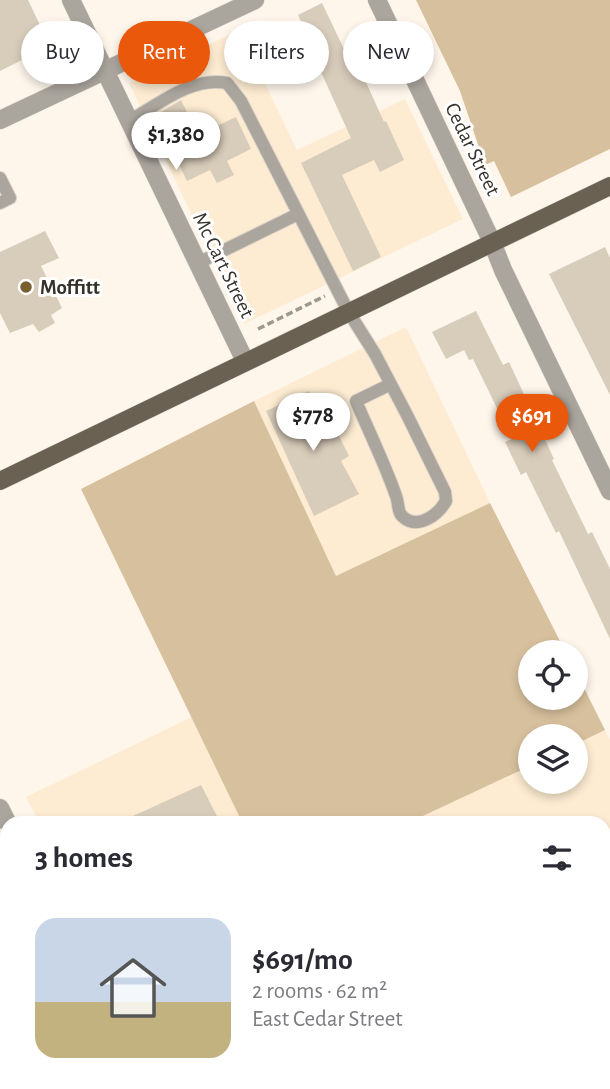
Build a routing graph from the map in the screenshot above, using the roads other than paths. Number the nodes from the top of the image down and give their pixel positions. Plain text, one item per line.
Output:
1 (71, 0) edge
2 (255, 0) edge
3 (377, 0) edge
4 (105, 70) junction
5 (0, 120) edge
6 (129, 121) junction
7 (0, 178) edge
8 (610, 186) edge
9 (0, 203) edge
10 (298, 214) junction
11 (492, 242) junction
12 (198, 263) junction
13 (348, 311) junction
14 (245, 361) junction
15 (391, 384) junction
16 (0, 481) edge
17 (610, 491) edge

1 - 4 street, Mc Cart Street
2 - 4 street
3 - 11 street, Cedar Street
4 - 5 street
4 - 6 street, Mc Cart Street
6 - 10 lane
6 - 12 street, Mc Cart Street
7 - 9 lane
8 - 11 main road
10 - 12 lane
10 - 13 lane
11 - 13 main road
11 - 17 street, Cedar Street
12 - 14 street, Mc Cart Street
13 - 14 main road
13 - 15 lane
14 - 16 main road
15 - 15 lane

